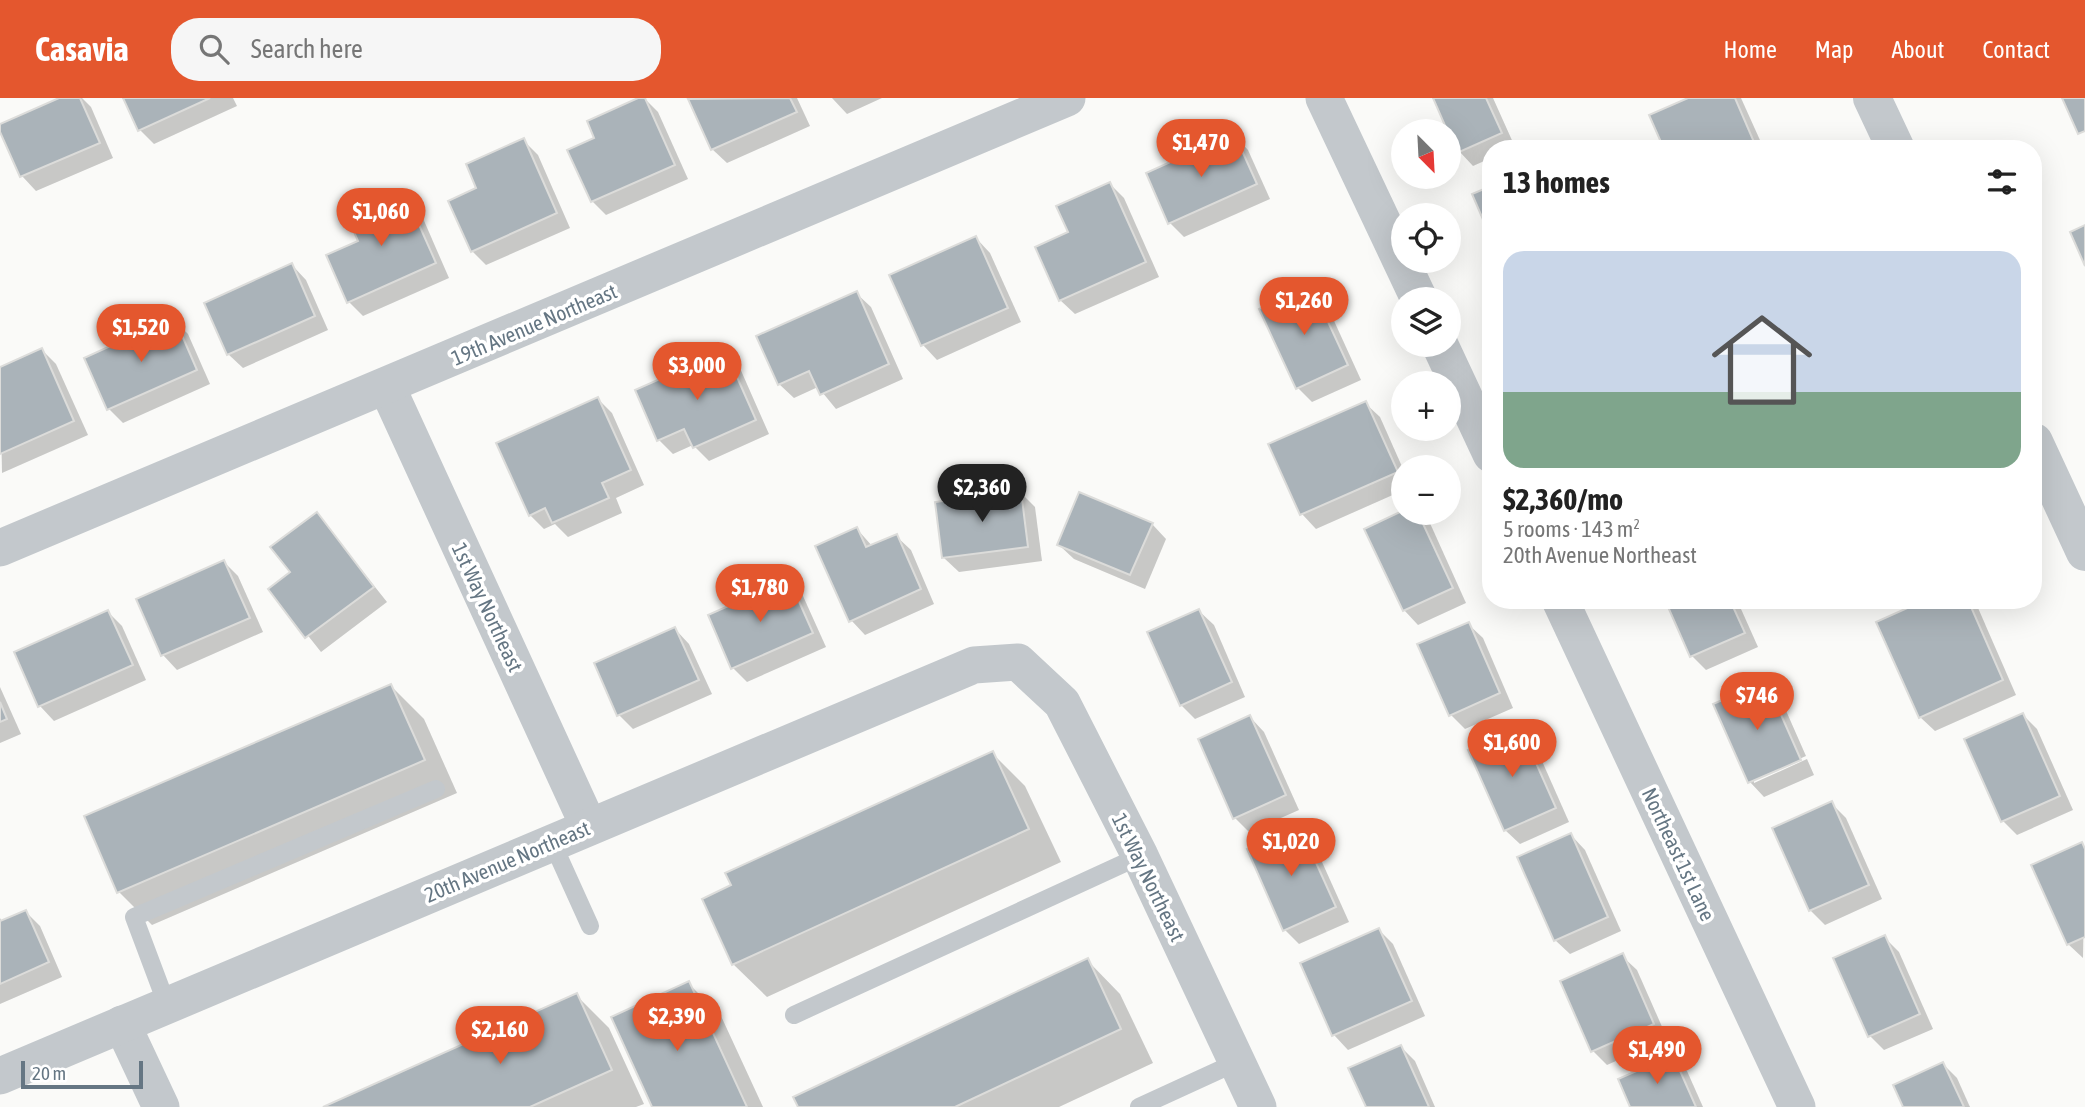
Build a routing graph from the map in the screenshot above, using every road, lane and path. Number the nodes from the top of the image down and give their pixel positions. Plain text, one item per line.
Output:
1 (1067, 98) edge
2 (1324, 98) edge
3 (1872, 98) edge
4 (1892, 140) edge
5 (1413, 287) edge
6 (1446, 357) edge
7 (387, 387) junction
8 (1482, 435) edge
9 (2042, 459) edge
10 (0, 548) edge
11 (2085, 552) edge
12 (1564, 609) edge
13 (1018, 662) joint
14 (436, 789) dead end
15 (589, 827) junction
16 (552, 842) junction
17 (1140, 856) junction
18 (590, 926) dead end
19 (167, 1005) junction
20 (794, 1015) dead end
21 (122, 1024) junction
22 (1237, 1062) junction
23 (0, 1076) edge
24 (161, 1107) edge
25 (1139, 1107) edge
26 (1258, 1107) edge
27 (1797, 1107) edge

1 - 7 street, 19th Avenue Northeast
2 - 5 street
3 - 4 street
6 - 8 street
7 - 10 street, 19th Avenue Northeast
7 - 15 street, 1st Way Northeast
9 - 11 street
12 - 27 street, Northeast 1st Lane
13 - 15 street, 20th Avenue Northeast
13 - 17 street, 1st Way Northeast
14 - 19 lane
15 - 16 street, 20th Avenue Northeast
16 - 18 lane
16 - 19 street, 20th Avenue Northeast
17 - 20 lane
17 - 22 street, 1st Way Northeast
19 - 21 street, 20th Avenue Northeast
21 - 23 street, 20th Avenue Northeast
21 - 24 street
22 - 25 lane
22 - 26 street, 1st Way Northeast

